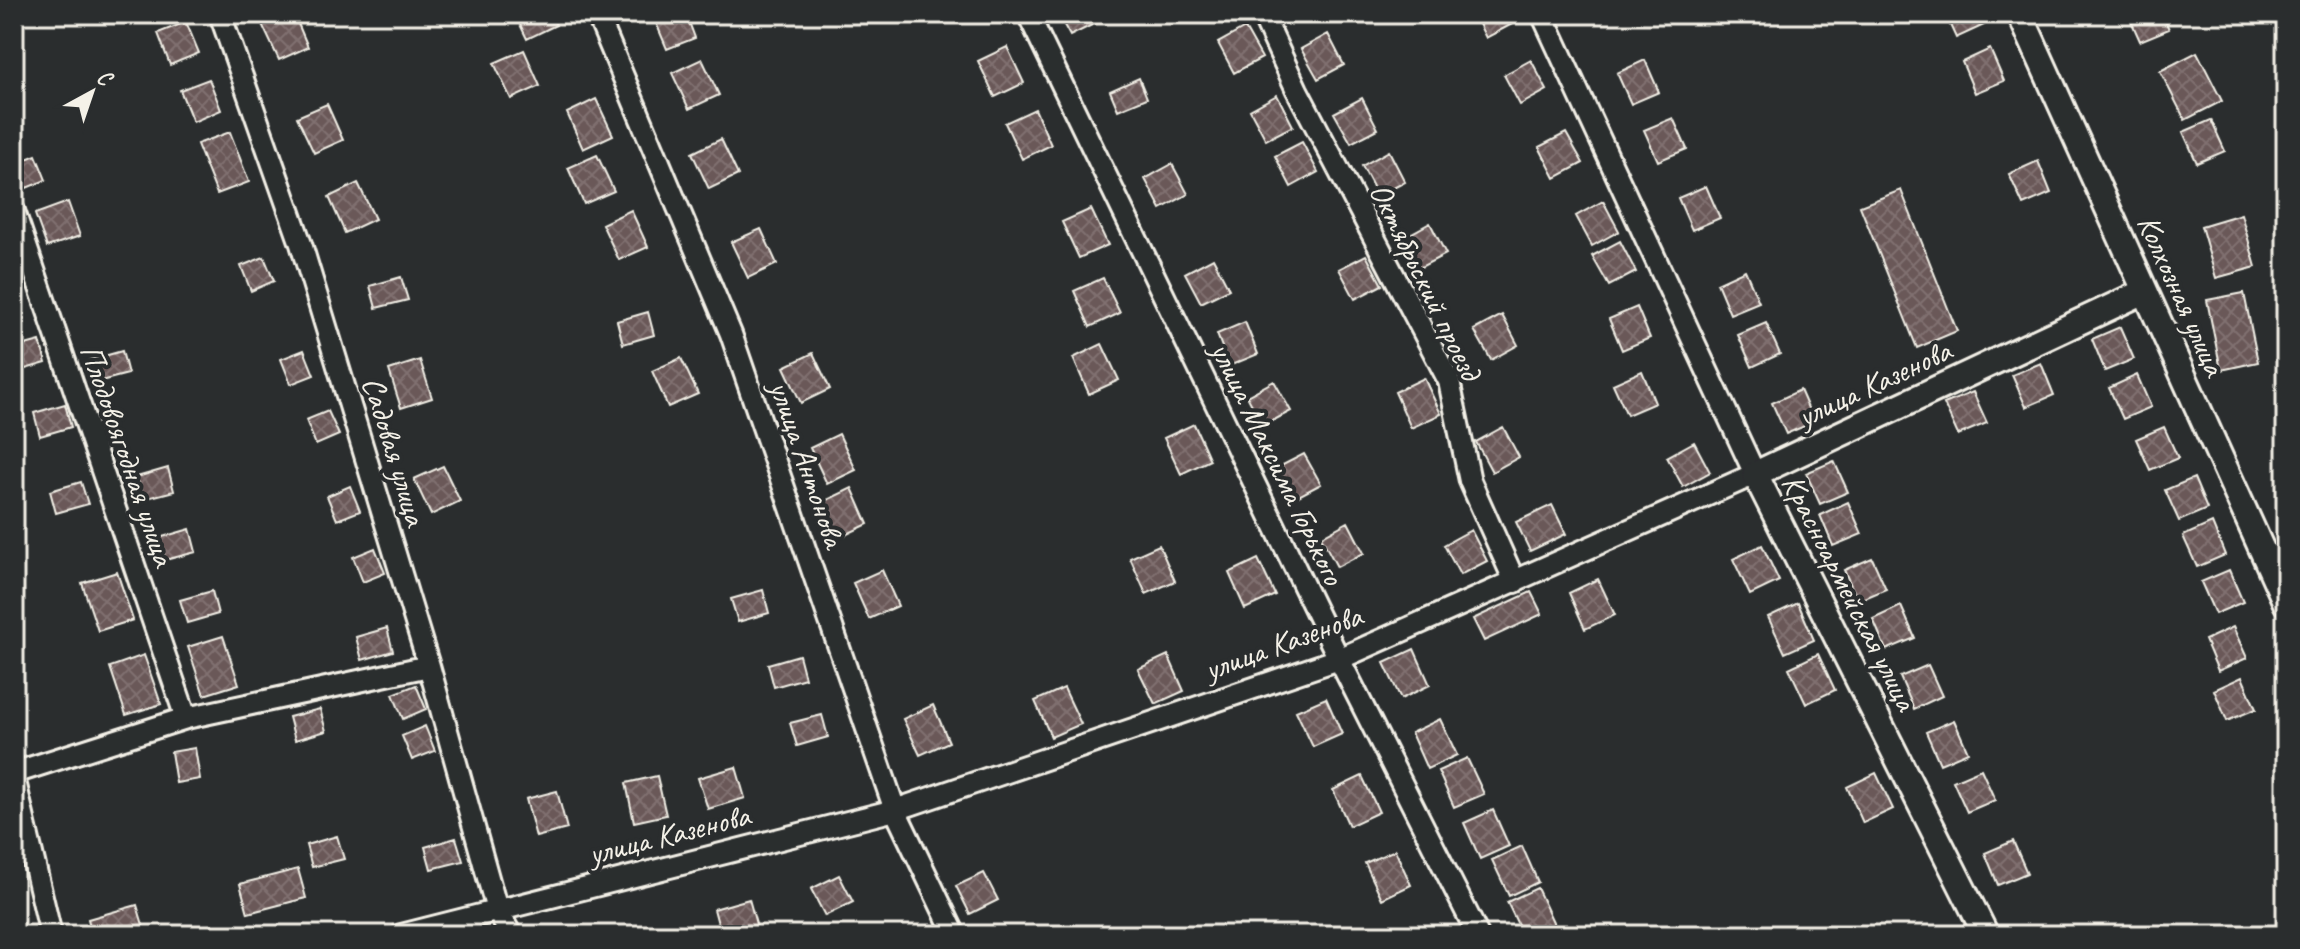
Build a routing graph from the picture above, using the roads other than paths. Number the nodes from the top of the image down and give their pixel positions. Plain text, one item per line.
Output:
1 (220, 14) edge
2 (597, 14) edge
3 (1028, 14) edge
4 (1262, 14) edge
5 (1542, 14) edge
6 (2020, 14) edge
7 (14, 211) edge
8 (2145, 291) junction
9 (1755, 474) junction
10 (1515, 582) junction
11 (2286, 603) edge
12 (1339, 659) junction
13 (429, 666) junction
14 (186, 718) junction
15 (14, 775) edge
16 (895, 810) junction
17 (497, 910) junction
18 (51, 935) edge
19 (401, 935) edge
20 (511, 935) edge
21 (955, 935) edge
22 (1478, 935) edge
23 (1986, 935) edge

1 - 13 street, Садовая улица
2 - 16 street, улица Антонова
3 - 12 street, улица Максима Горького
4 - 10 street, Октябрьский проезд
5 - 9 street, Красноармейская улица
6 - 8 street, Колхозная улица
7 - 14 street, Плодовоягодная улица
8 - 9 street, улица Казенова
8 - 11 street, Колхозная улица
9 - 10 street, улица Казенова
9 - 23 street, Красноармейская улица
10 - 12 street, улица Казенова
12 - 16 street, улица Казенова
12 - 22 street, улица Максима Горького
13 - 14 street
13 - 17 street, Садовая улица
14 - 15 street
15 - 18 street
16 - 17 street, улица Казенова
16 - 21 street, улица Антонова
17 - 19 street, улица Казенова
17 - 20 street, Садовая улица

